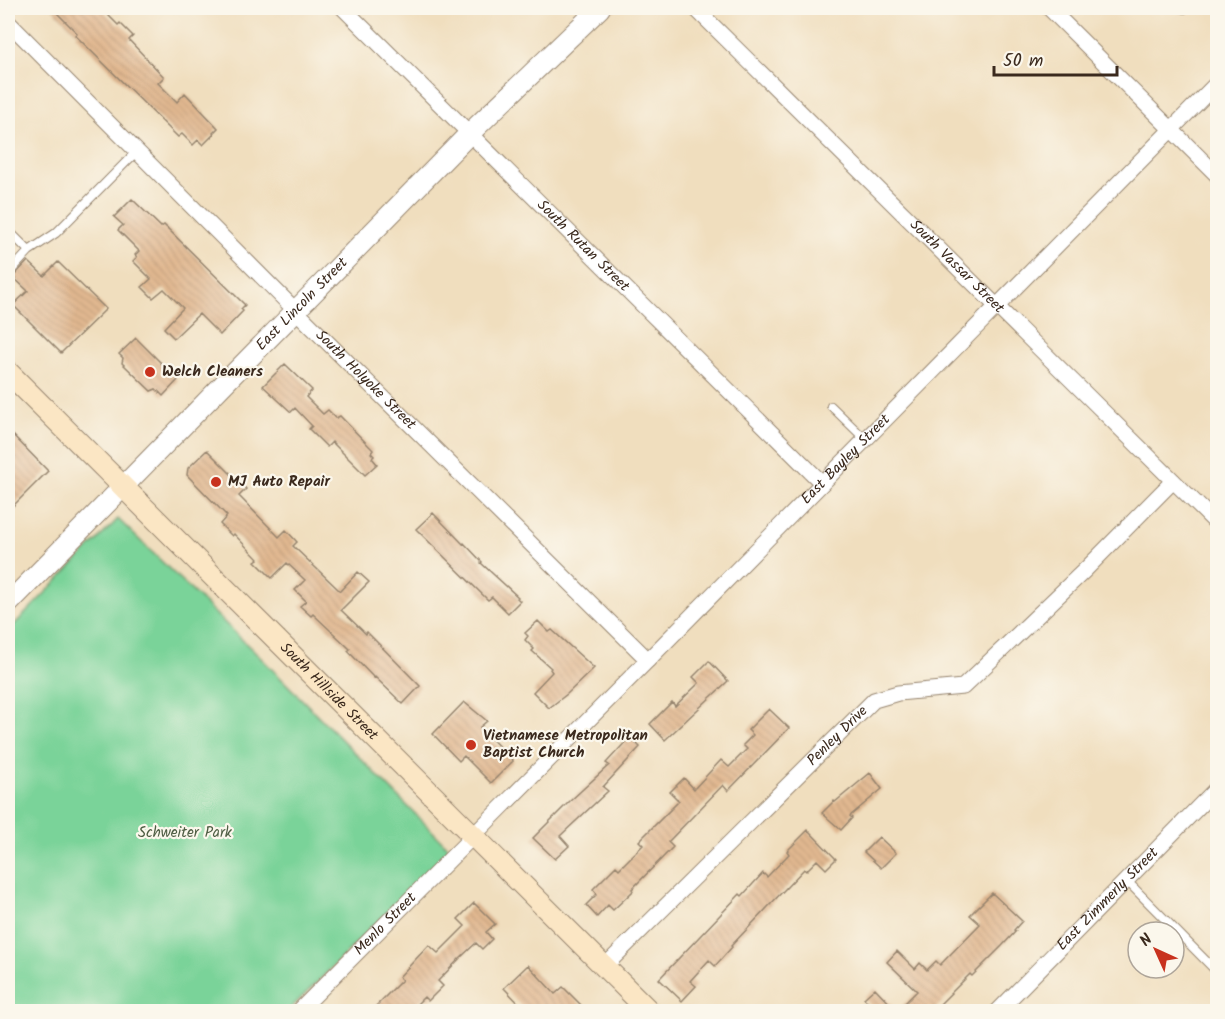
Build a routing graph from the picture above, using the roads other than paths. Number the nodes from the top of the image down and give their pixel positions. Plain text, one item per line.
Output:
1 (343, 8) edge
2 (600, 8) edge
3 (695, 8) edge
4 (1048, 8) edge
5 (8, 22) edge
6 (1218, 82) edge
7 (1170, 130) junction
8 (470, 133) junction
9 (137, 151) junction
10 (1218, 177) edge
11 (8, 230) edge
12 (29, 251) junction
13 (8, 274) edge
14 (997, 306) junction
15 (296, 311) junction
16 (8, 372) edge
17 (831, 406) dead end
18 (865, 439) junction
19 (1173, 481) junction
20 (822, 483) junction
21 (123, 487) junction
22 (1218, 525) edge
23 (8, 604) edge
24 (648, 660) junction
25 (1218, 787) edge
26 (473, 836) junction
27 (1126, 880) junction
28 (605, 966) junction
29 (1218, 973) edge
30 (646, 1010) edge
31 (298, 1011) edge
32 (997, 1011) edge

1 - 8 street, South Rutan Street
2 - 8 street, East Lincoln Street
3 - 14 street, South Vassar Street
4 - 7 street
5 - 9 street, South Holyoke Street
6 - 7 street, East Bayley Street
7 - 10 street
7 - 14 street, East Bayley Street
8 - 15 street, East Lincoln Street
8 - 20 street, South Rutan Street
9 - 12 lane
9 - 15 street, South Holyoke Street
11 - 12 lane
12 - 13 lane
14 - 18 street, East Bayley Street
14 - 19 street, South Vassar Street
15 - 21 street, East Lincoln Street
15 - 24 street, South Holyoke Street
16 - 21 main road, South Hillside Street
17 - 18 lane
18 - 20 street, East Bayley Street
19 - 22 street, South Vassar Street
19 - 28 street, Penley Drive
20 - 24 street, East Bayley Street
21 - 23 street, East Lincoln Street
21 - 26 main road, South Hillside Street
24 - 26 street, East Bayley Street
25 - 27 street, East Zimmerly Street
26 - 28 main road, South Hillside Street
26 - 31 street, Menlo Street
27 - 29 lane
27 - 32 street, East Zimmerly Street
28 - 30 main road, South Hillside Street

